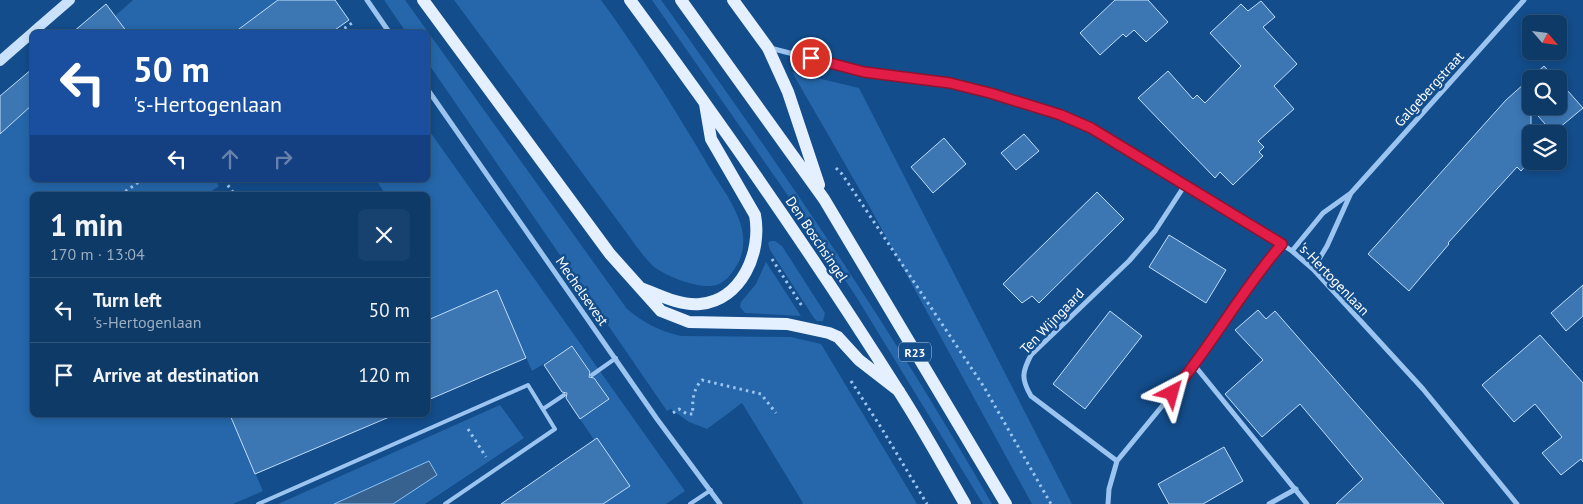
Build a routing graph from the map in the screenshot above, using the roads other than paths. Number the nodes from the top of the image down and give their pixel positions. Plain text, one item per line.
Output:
1 (70, 0) edge
2 (367, 0) edge
3 (424, 0) edge
4 (630, 0) edge
5 (681, 0) edge
6 (733, 0) edge
7 (1524, 0) edge
8 (36, 30) edge
9 (388, 30) edge
10 (30, 36) edge
11 (768, 48) junction
12 (0, 61) edge
13 (430, 93) edge
14 (704, 100) junction
15 (1186, 185) junction
16 (1351, 194) junction
17 (824, 199) junction
18 (1282, 244) junction
19 (1292, 251) junction
20 (1313, 269) junction
21 (641, 288) junction
22 (616, 358) junction
23 (1195, 366) junction
24 (592, 375) dead end
25 (899, 392) junction
26 (564, 395) dead end
27 (543, 409) junction
28 (1117, 461) junction
29 (1296, 489) junction
30 (711, 490) junction
31 (258, 504) edge
32 (445, 504) edge
33 (690, 504) edge
34 (720, 504) edge
35 (965, 504) edge
36 (1006, 504) edge
37 (1108, 504) edge
38 (1269, 504) edge
39 (1307, 504) edge
40 (1517, 504) edge

1 - 8 street
2 - 9 street
3 - 21 main road
4 - 14 main road, Den Boschsingel / R23
5 - 17 main road, Den Boschsingel / R23
6 - 11 main road
7 - 16 street, Galgebergstraat
10 - 12 street
11 - 15 street, 's-Hertogenlaan
11 - 17 main road
13 - 22 street, Mechelsevest
14 - 21 main road
14 - 25 main road, Den Boschsingel / R23
15 - 18 street, 's-Hertogenlaan
15 - 28 street, Ten Wijngaard
16 - 19 street, Galgebergstraat
16 - 20 street, Galgebergstraat
17 - 36 main road, Den Boschsingel / R23
18 - 19 street, 's-Hertogenlaan
18 - 23 street
19 - 20 street, 's-Hertogenlaan
20 - 40 street, 's-Hertogenlaan
21 - 25 main road
22 - 24 lane
22 - 30 street, Mechelsevest
23 - 28 street
23 - 29 street
25 - 35 main road, Den Boschsingel / R23
26 - 27 lane
27 - 31 lane
27 - 32 lane
28 - 37 street
29 - 38 street
29 - 39 street
30 - 33 lane
30 - 34 street, Mechelsevest

